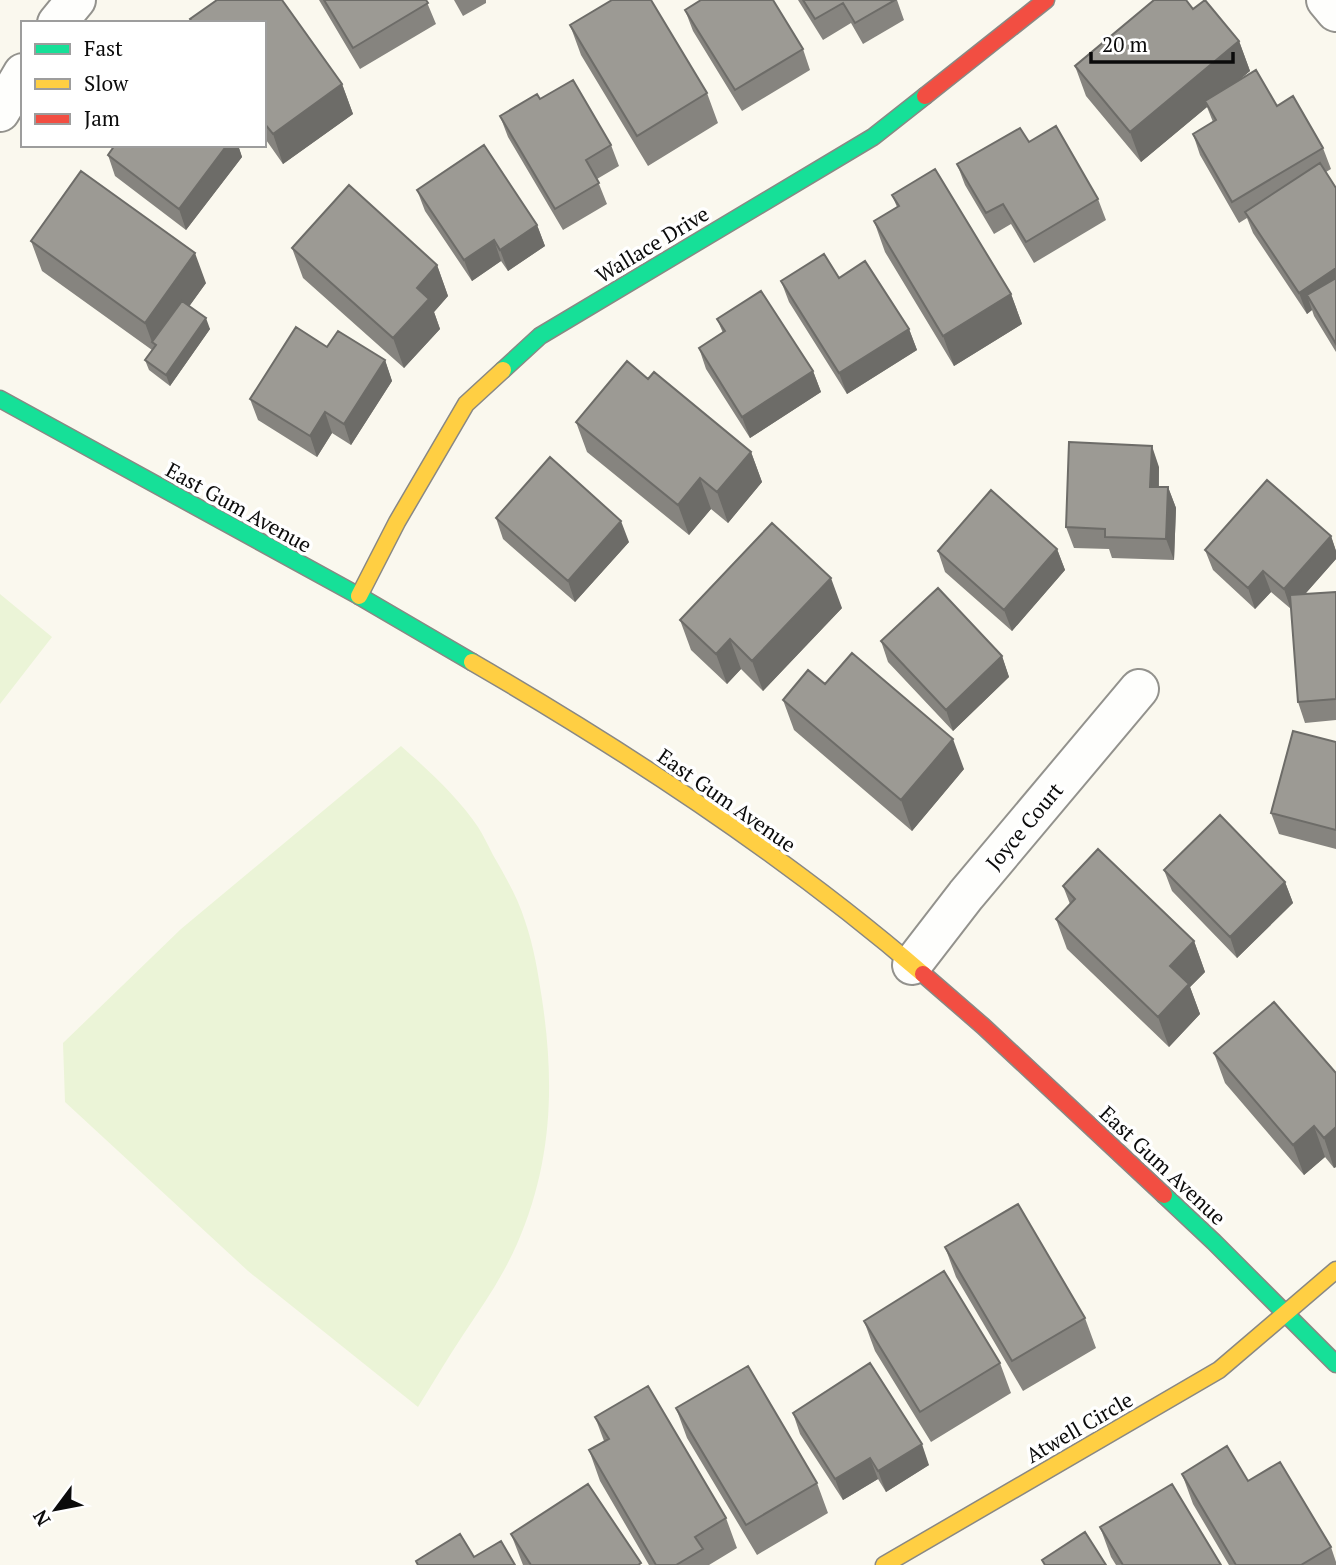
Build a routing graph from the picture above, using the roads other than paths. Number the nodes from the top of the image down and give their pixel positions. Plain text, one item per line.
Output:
1 (76, 0) edge
2 (1046, 0) edge
3 (1326, 0) edge
4 (1336, 12) edge
5 (59, 21) edge
6 (21, 76) edge
7 (0, 112) edge
8 (0, 399) edge
9 (359, 596) junction
10 (1139, 689) dead end
11 (912, 965) junction
12 (1336, 1270) edge
13 (1286, 1312) junction
14 (1336, 1364) edge
15 (884, 1565) edge

1 - 5 street
2 - 9 street, Wallace Drive
3 - 4 street
6 - 7 street
8 - 9 street, East Gum Avenue
9 - 11 street, East Gum Avenue
10 - 11 street, Joyce Court
11 - 13 street, East Gum Avenue
12 - 13 street, Atwell Circle
13 - 14 street, East Gum Avenue
13 - 15 street, Atwell Circle

